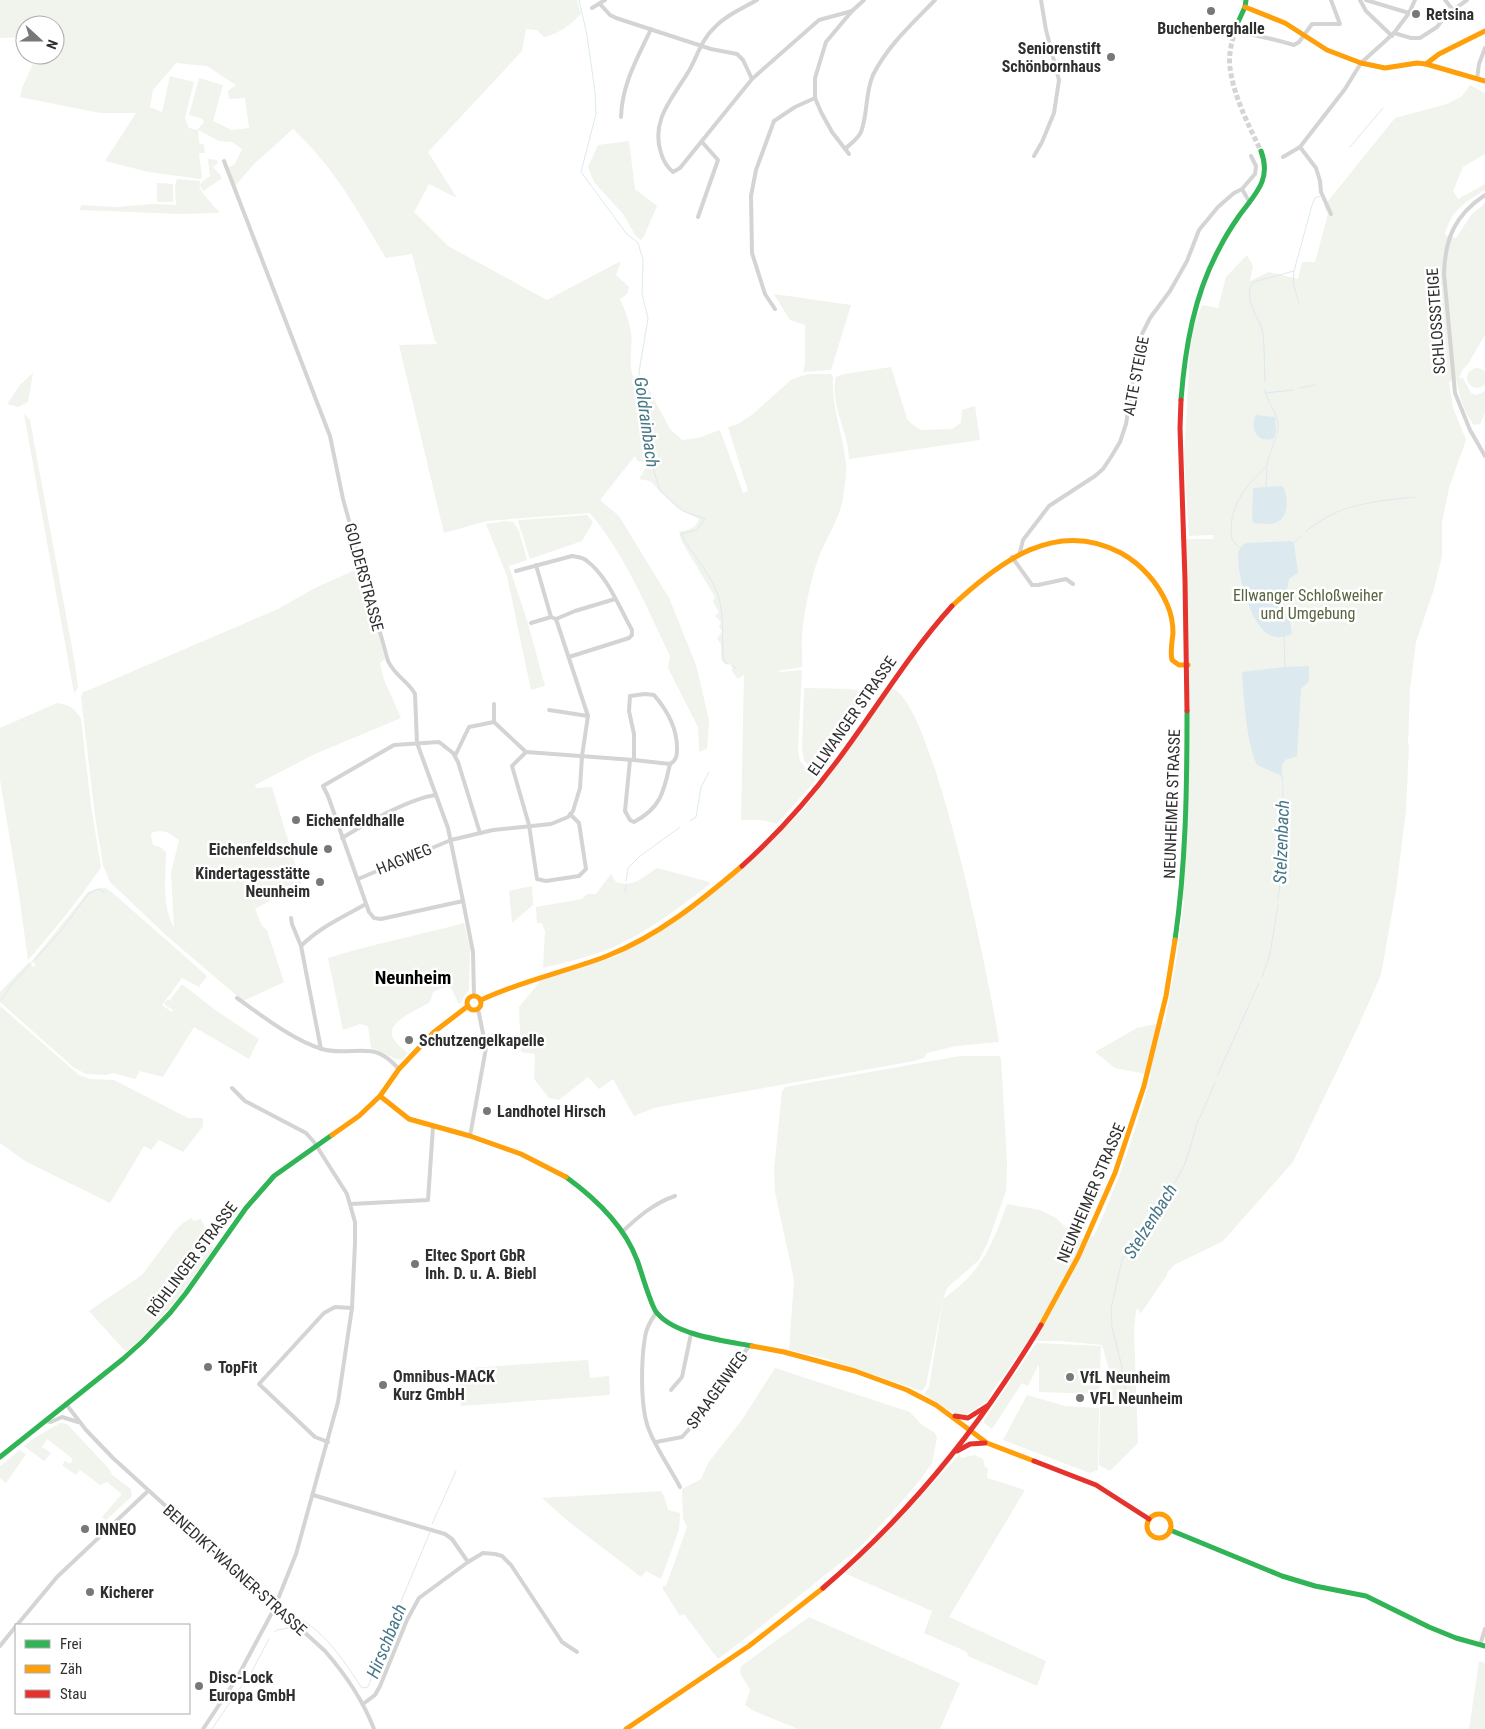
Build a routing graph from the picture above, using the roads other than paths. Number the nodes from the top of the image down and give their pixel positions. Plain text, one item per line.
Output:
1 (606, 0) edge
2 (757, 0) edge
3 (864, 0) edge
4 (935, 0) edge
5 (1041, 0) edge
6 (1246, 0) edge
7 (1331, 0) edge
8 (1360, 0) edge
9 (1366, 0) edge
10 (1416, 0) edge
11 (1445, 0) edge
12 (1467, 0) edge
13 (600, 4) junction
14 (1245, 7) junction
15 (592, 8) dead end
16 (852, 10) junction
17 (1452, 10) junction
18 (1409, 14) junction
19 (1238, 22) tunnel mouth
20 (651, 29) junction
21 (1485, 31) edge
22 (1393, 34) junction
23 (1193, 35) dead end
24 (1304, 36) junction
25 (701, 46) junction
26 (1485, 48) edge
27 (1361, 63) junction
28 (1426, 64) junction
29 (752, 79) junction
30 (1476, 80) junction
31 (1485, 81) edge
32 (816, 98) junction
33 (622, 117) dead end
34 (702, 142) junction
35 (1300, 147) junction
36 (845, 149) junction
37 (1261, 151) tunnel mouth
38 (849, 154) dead end
39 (1034, 156) dead end
40 (1251, 156) dead end
41 (1283, 157) dead end
42 (224, 160) dead end
43 (1242, 189) junction
44 (1485, 195) edge
45 (1250, 202) junction
46 (1331, 214) dead end
47 (698, 217) dead end
48 (775, 309) dead end
49 (1484, 454) edge
50 (1020, 552) junction
51 (1012, 557) junction
52 (536, 565) junction
53 (516, 570) dead end
54 (1073, 584) dead end
55 (615, 599) junction
56 (551, 617) junction
57 (556, 619) junction
58 (530, 623) dead end
59 (569, 657) junction
60 (1188, 665) junction
61 (494, 704) dead end
62 (549, 710) dead end
63 (588, 716) junction
64 (494, 722) junction
65 (417, 742) junction
66 (526, 752) junction
67 (455, 756) junction
68 (582, 756) junction
69 (632, 760) junction
70 (670, 764) junction
71 (436, 795) junction
72 (570, 814) junction
73 (529, 826) junction
74 (480, 833) junction
75 (342, 838) junction
76 (451, 840) junction
77 (358, 880) junction
78 (463, 901) junction
79 (366, 904) junction
80 (291, 918) dead end
81 (301, 946) junction
82 (474, 996) junction
83 (236, 998) dead end
84 (480, 1000) junction
85 (468, 1006) junction
86 (478, 1009) junction
87 (321, 1049) junction
88 (399, 1070) junction
89 (232, 1088) dead end
90 (380, 1096) junction
91 (433, 1126) junction
92 (470, 1136) junction
93 (316, 1146) junction
94 (675, 1196) dead end
95 (351, 1204) junction
96 (622, 1232) junction
97 (352, 1308) junction
98 (656, 1313) junction
99 (691, 1334) junction
100 (749, 1346) junction
101 (671, 1390) dead end
102 (991, 1403) junction
103 (66, 1404) junction
104 (948, 1413) junction
105 (46, 1421) junction
106 (80, 1423) junction
107 (970, 1431) junction
108 (328, 1442) junction
109 (656, 1442) junction
110 (987, 1443) junction
111 (952, 1454) junction
112 (0, 1457) edge
113 (680, 1488) dead end
114 (148, 1491) junction
115 (313, 1495) junction
116 (1149, 1519) junction
117 (1170, 1530) junction
118 (468, 1562) junction
119 (275, 1606) junction
120 (18, 1624) edge
121 (15, 1627) edge
122 (1485, 1629) edge
123 (0, 1646) edge
124 (1483, 1646) edge
125 (577, 1652) dead end
126 (363, 1704) junction
127 (203, 1729) edge
128 (374, 1729) edge
129 (626, 1729) edge

1 - 13 street
2 - 25 street
3 - 16 street
4 - 36 street
5 - 39 street
6 - 14 street
7 - 24 street
8 - 22 street
9 - 18 street
10 - 18 street
11 - 17 street
12 - 17 street
13 - 15 street
13 - 20 street
14 - 19 street
14 - 24 street
16 - 29 street
16 - 32 street
17 - 22 street
18 - 22 street
20 - 25 street
20 - 33 street
21 - 28 street
22 - 27 street
23 - 24 street
24 - 27 street
25 - 29 street
25 - 34 street
26 - 30 street
27 - 28 street
27 - 35 street
28 - 30 street
29 - 34 street
30 - 31 street
32 - 36 street
32 - 48 street
34 - 47 street
35 - 41 street
35 - 46 street
36 - 38 street
37 - 45 street, NEUNHEIMER STRASSE
40 - 43 street, ALTE STEIGE
42 - 65 street, GOLDERSTRASSE
43 - 45 street
43 - 50 street, ALTE STEIGE
44 - 49 street, SCHLOSSSTEIGE
45 - 60 street, NEUNHEIMER STRASSE
50 - 51 street, ELLWANGER STRASSE
50 - 60 street, ELLWANGER STRASSE
51 - 54 street
51 - 84 street, ELLWANGER STRASSE
52 - 53 street
52 - 55 street
52 - 56 street
55 - 57 street
55 - 59 street
56 - 57 street
56 - 58 street
57 - 59 street
59 - 63 street
60 - 102 street, NEUNHEIMER STRASSE
61 - 64 street
62 - 63 street
63 - 68 street
64 - 66 street
64 - 67 street
65 - 67 street
65 - 71 street, GOLDERSTRASSE
65 - 75 street
66 - 68 street
66 - 73 street
67 - 74 street
68 - 69 street
68 - 72 street
69 - 70 street
69 - 70 street
69 - 70 street
71 - 75 street
71 - 76 street, GOLDERSTRASSE
72 - 73 street, HAGWEG
72 - 73 street
73 - 74 street, HAGWEG
74 - 76 street, HAGWEG
75 - 77 street
76 - 77 street, HAGWEG
76 - 78 street, GOLDERSTRASSE
77 - 79 street
78 - 79 street
78 - 82 street, GOLDERSTRASSE
79 - 81 street
80 - 81 street
81 - 87 street
82 - 84 street
82 - 85 street
83 - 87 street
84 - 86 street
85 - 86 street
85 - 88 street
86 - 92 street
87 - 88 street
88 - 90 street
89 - 93 street
90 - 91 street
90 - 93 street, RÖHLINGER STRASSE
91 - 92 street
91 - 95 street
92 - 96 street
93 - 95 street
93 - 103 street, RÖHLINGER STRASSE
94 - 96 street
95 - 97 street
96 - 98 street
97 - 108 street
97 - 108 street
98 - 99 street
98 - 109 street
99 - 100 street
99 - 101 street
100 - 104 street
100 - 109 street, SPAAGENWEG
102 - 104 street
102 - 107 street, NEUNHEIMER STRASSE
103 - 105 street, RÖHLINGER STRASSE
103 - 106 street, BENEDIKT-WAGNER-STRASSE
104 - 107 street
105 - 106 street
105 - 112 street, RÖHLINGER STRASSE
106 - 114 street, BENEDIKT-WAGNER-STRASSE
107 - 110 street
107 - 111 street, NEUNHEIMER STRASSE
108 - 115 street
109 - 113 street
110 - 111 street
110 - 116 street
111 - 129 street, NEUNHEIMER STRASSE
114 - 119 street, BENEDIKT-WAGNER-STRASSE
114 - 120 street
115 - 118 street
115 - 119 street
116 - 117 street
116 - 117 street
117 - 124 street
118 - 125 street
118 - 126 street
119 - 126 street, BENEDIKT-WAGNER-STRASSE
119 - 127 street
121 - 123 street
122 - 124 street
126 - 128 street, BENEDIKT-WAGNER-STRASSE

